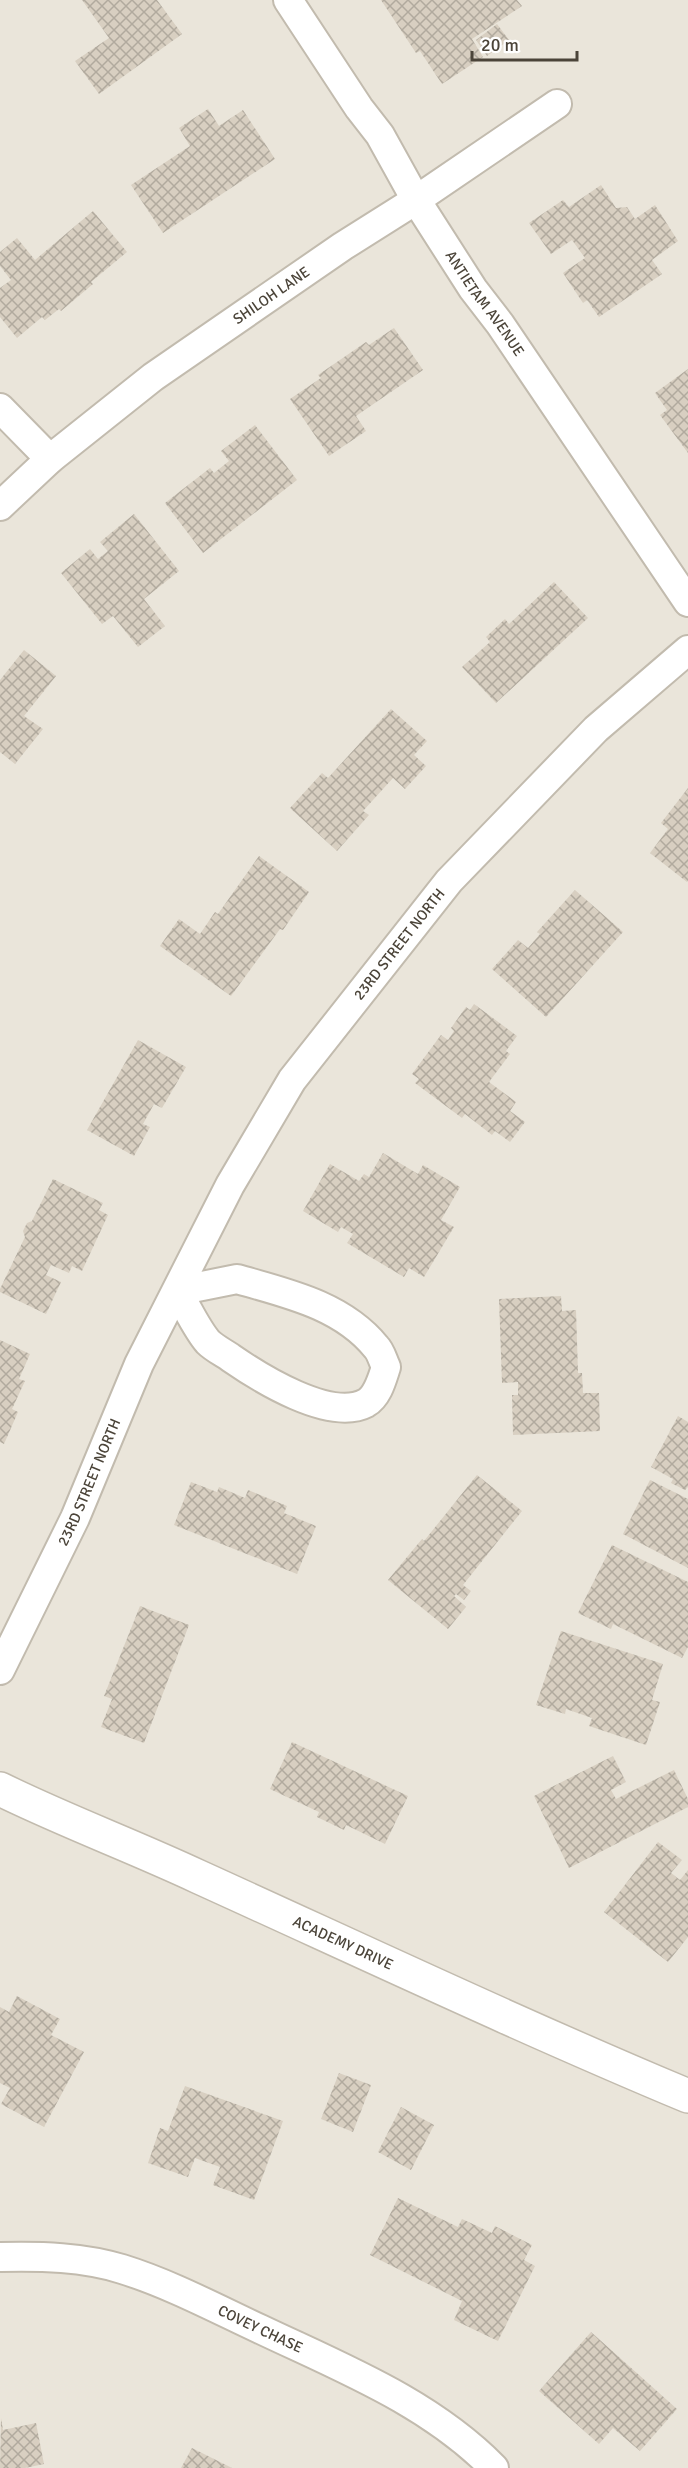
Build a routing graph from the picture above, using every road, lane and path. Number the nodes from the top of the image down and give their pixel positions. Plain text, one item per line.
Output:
1 (288, 0) edge
2 (557, 104) dead end
3 (416, 200) junction
4 (0, 408) edge
5 (50, 459) junction
6 (0, 506) edge
7 (688, 602) edge
8 (688, 650) edge
9 (177, 1291) junction
10 (0, 1670) edge
11 (0, 1789) edge
12 (688, 2096) edge
13 (0, 2257) edge
14 (494, 2468) edge

1 - 3 street, ANTIETAM AVENUE
2 - 3 street, SHILOH LANE
3 - 5 street, SHILOH LANE
3 - 7 street, ANTIETAM AVENUE
4 - 5 street
5 - 6 street, SHILOH LANE
8 - 9 street, 23RD STREET NORTH
9 - 9 street
9 - 10 street, 23RD STREET NORTH
11 - 12 street, ACADEMY DRIVE
13 - 14 street, COVEY CHASE

